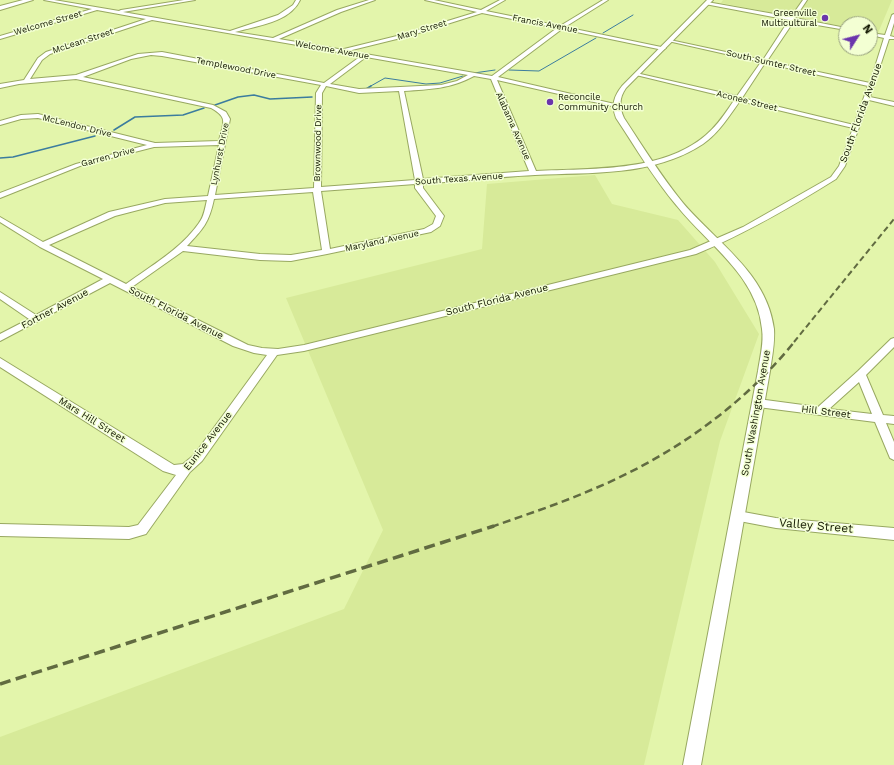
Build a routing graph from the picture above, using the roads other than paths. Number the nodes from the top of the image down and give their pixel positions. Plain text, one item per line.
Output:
1 (29, 0) edge
2 (46, 0) edge
3 (193, 0) edge
4 (298, 0) edge
5 (373, 0) edge
6 (427, 0) edge
7 (503, 0) edge
8 (606, 0) edge
9 (805, 0) edge
10 (709, 2) edge
11 (0, 7) edge
12 (97, 9) junction
13 (482, 11) junction
14 (113, 12) junction
15 (894, 15) edge
16 (152, 19) junction
17 (792, 19) junction
18 (561, 27) junction
19 (838, 28) edge
20 (228, 32) junction
21 (878, 35) edge
22 (891, 37) edge
23 (0, 38) edge
24 (272, 40) junction
25 (666, 44) junction
26 (338, 51) junction
27 (366, 56) junction
28 (764, 62) junction
29 (638, 74) junction
30 (472, 75) junction
31 (77, 77) junction
32 (493, 78) junction
33 (28, 80) junction
34 (871, 85) junction
35 (0, 86) edge
36 (323, 86) junction
37 (401, 89) junction
38 (867, 98) junction
39 (739, 99) junction
40 (894, 104) edge
41 (616, 105) junction
42 (0, 123) edge
43 (856, 127) junction
44 (222, 143) junction
45 (154, 145) junction
46 (651, 164) junction
47 (534, 174) junction
48 (419, 182) junction
49 (317, 189) junction
50 (0, 196) edge
51 (211, 197) junction
52 (0, 219) edge
53 (717, 243) junction
54 (42, 245) junction
55 (181, 248) junction
56 (327, 252) junction
57 (111, 279) junction
58 (127, 287) junction
59 (0, 296) edge
60 (36, 319) junction
61 (0, 338) edge
62 (894, 341) edge
63 (274, 353) junction
64 (0, 362) edge
65 (861, 374) junction
66 (758, 403) junction
67 (819, 412) junction
68 (879, 418) junction
69 (894, 420) edge
70 (894, 455) edge
71 (186, 469) junction
72 (738, 516) junction
73 (0, 530) edge
74 (894, 534) edge
75 (692, 765) edge

1 - 11 highway
2 - 12 street, Welcome Avenue
3 - 14 street
4 - 20 street
5 - 24 street
6 - 13 street, Francis Avenue
7 - 13 street, Mary Street
8 - 18 street
9 - 17 street, South Texas Avenue
10 - 17 street
10 - 25 main road
12 - 14 street, Welcome Avenue
12 - 23 street, Welcome Street
13 - 18 street, Francis Avenue
13 - 26 street, Mary Street
14 - 16 street, Welcome Avenue
15 - 22 street, South Florida Avenue
16 - 20 street, Welcome Avenue
16 - 33 street, McLean Street
17 - 19 street
17 - 28 street, South Texas Avenue
18 - 25 street, Francis Avenue
18 - 32 street
20 - 24 street, Welcome Avenue
21 - 22 street
22 - 34 street, South Florida Avenue
24 - 26 street, Welcome Avenue
25 - 28 street, South Sumter Street
25 - 29 main road
26 - 27 street, Welcome Avenue
27 - 30 street, Welcome Avenue
27 - 36 street
28 - 34 street, South Sumter Street
28 - 39 street, South Texas Avenue
29 - 39 street, Aconee Street
29 - 41 main road
30 - 32 street, Welcome Avenue
30 - 37 street, Templewood Drive
31 - 33 street, Templewood Drive
31 - 36 street, Templewood Drive
31 - 44 street, Lynhurst Drive
32 - 41 street, Welcome Avenue
32 - 47 street, Alabama Avenue
33 - 35 street, Templewood Drive
34 - 38 street, South Florida Avenue
36 - 37 street, Templewood Drive
36 - 49 street, Brownwood Drive
37 - 48 street, Maryland Avenue
38 - 40 street
38 - 43 street, South Florida Avenue
39 - 43 street, Aconee Street
39 - 46 street, South Texas Avenue
41 - 46 main road, South Washington Avenue
42 - 45 street, McLendon Drive
43 - 53 street, South Florida Avenue
44 - 45 street, Garren Drive
44 - 51 street, Lynhurst Drive
45 - 50 street, Garren Drive
46 - 47 street, South Texas Avenue
46 - 53 main road, South Washington Avenue
47 - 48 street, South Texas Avenue
48 - 49 street, South Texas Avenue
48 - 56 street, Maryland Avenue
49 - 51 street, South Texas Avenue
49 - 56 street, Brownwood Drive
51 - 54 street, South Texas Avenue
51 - 55 street, Lynhurst Drive
52 - 54 street, South Florida Avenue
53 - 63 street, South Florida Avenue
53 - 66 main road, South Washington Avenue
54 - 57 street, South Florida Avenue
55 - 56 street, Maryland Avenue
55 - 58 street, Lynhurst Drive
57 - 58 street, South Florida Avenue
57 - 60 street, Fortner Avenue
58 - 63 street, South Florida Avenue
59 - 60 street
60 - 61 street, Fortner Avenue
62 - 65 street
63 - 71 street, Eunice Avenue
64 - 71 street, Mars Hill Street
65 - 67 street
65 - 68 street
66 - 67 street, Hill Street
66 - 72 main road, South Washington Avenue
67 - 68 street, Hill Street
68 - 69 street, Hill Street
68 - 70 street
71 - 73 street, Eunice Avenue
72 - 74 street, Valley Street
72 - 75 main road, South Washington Avenue

